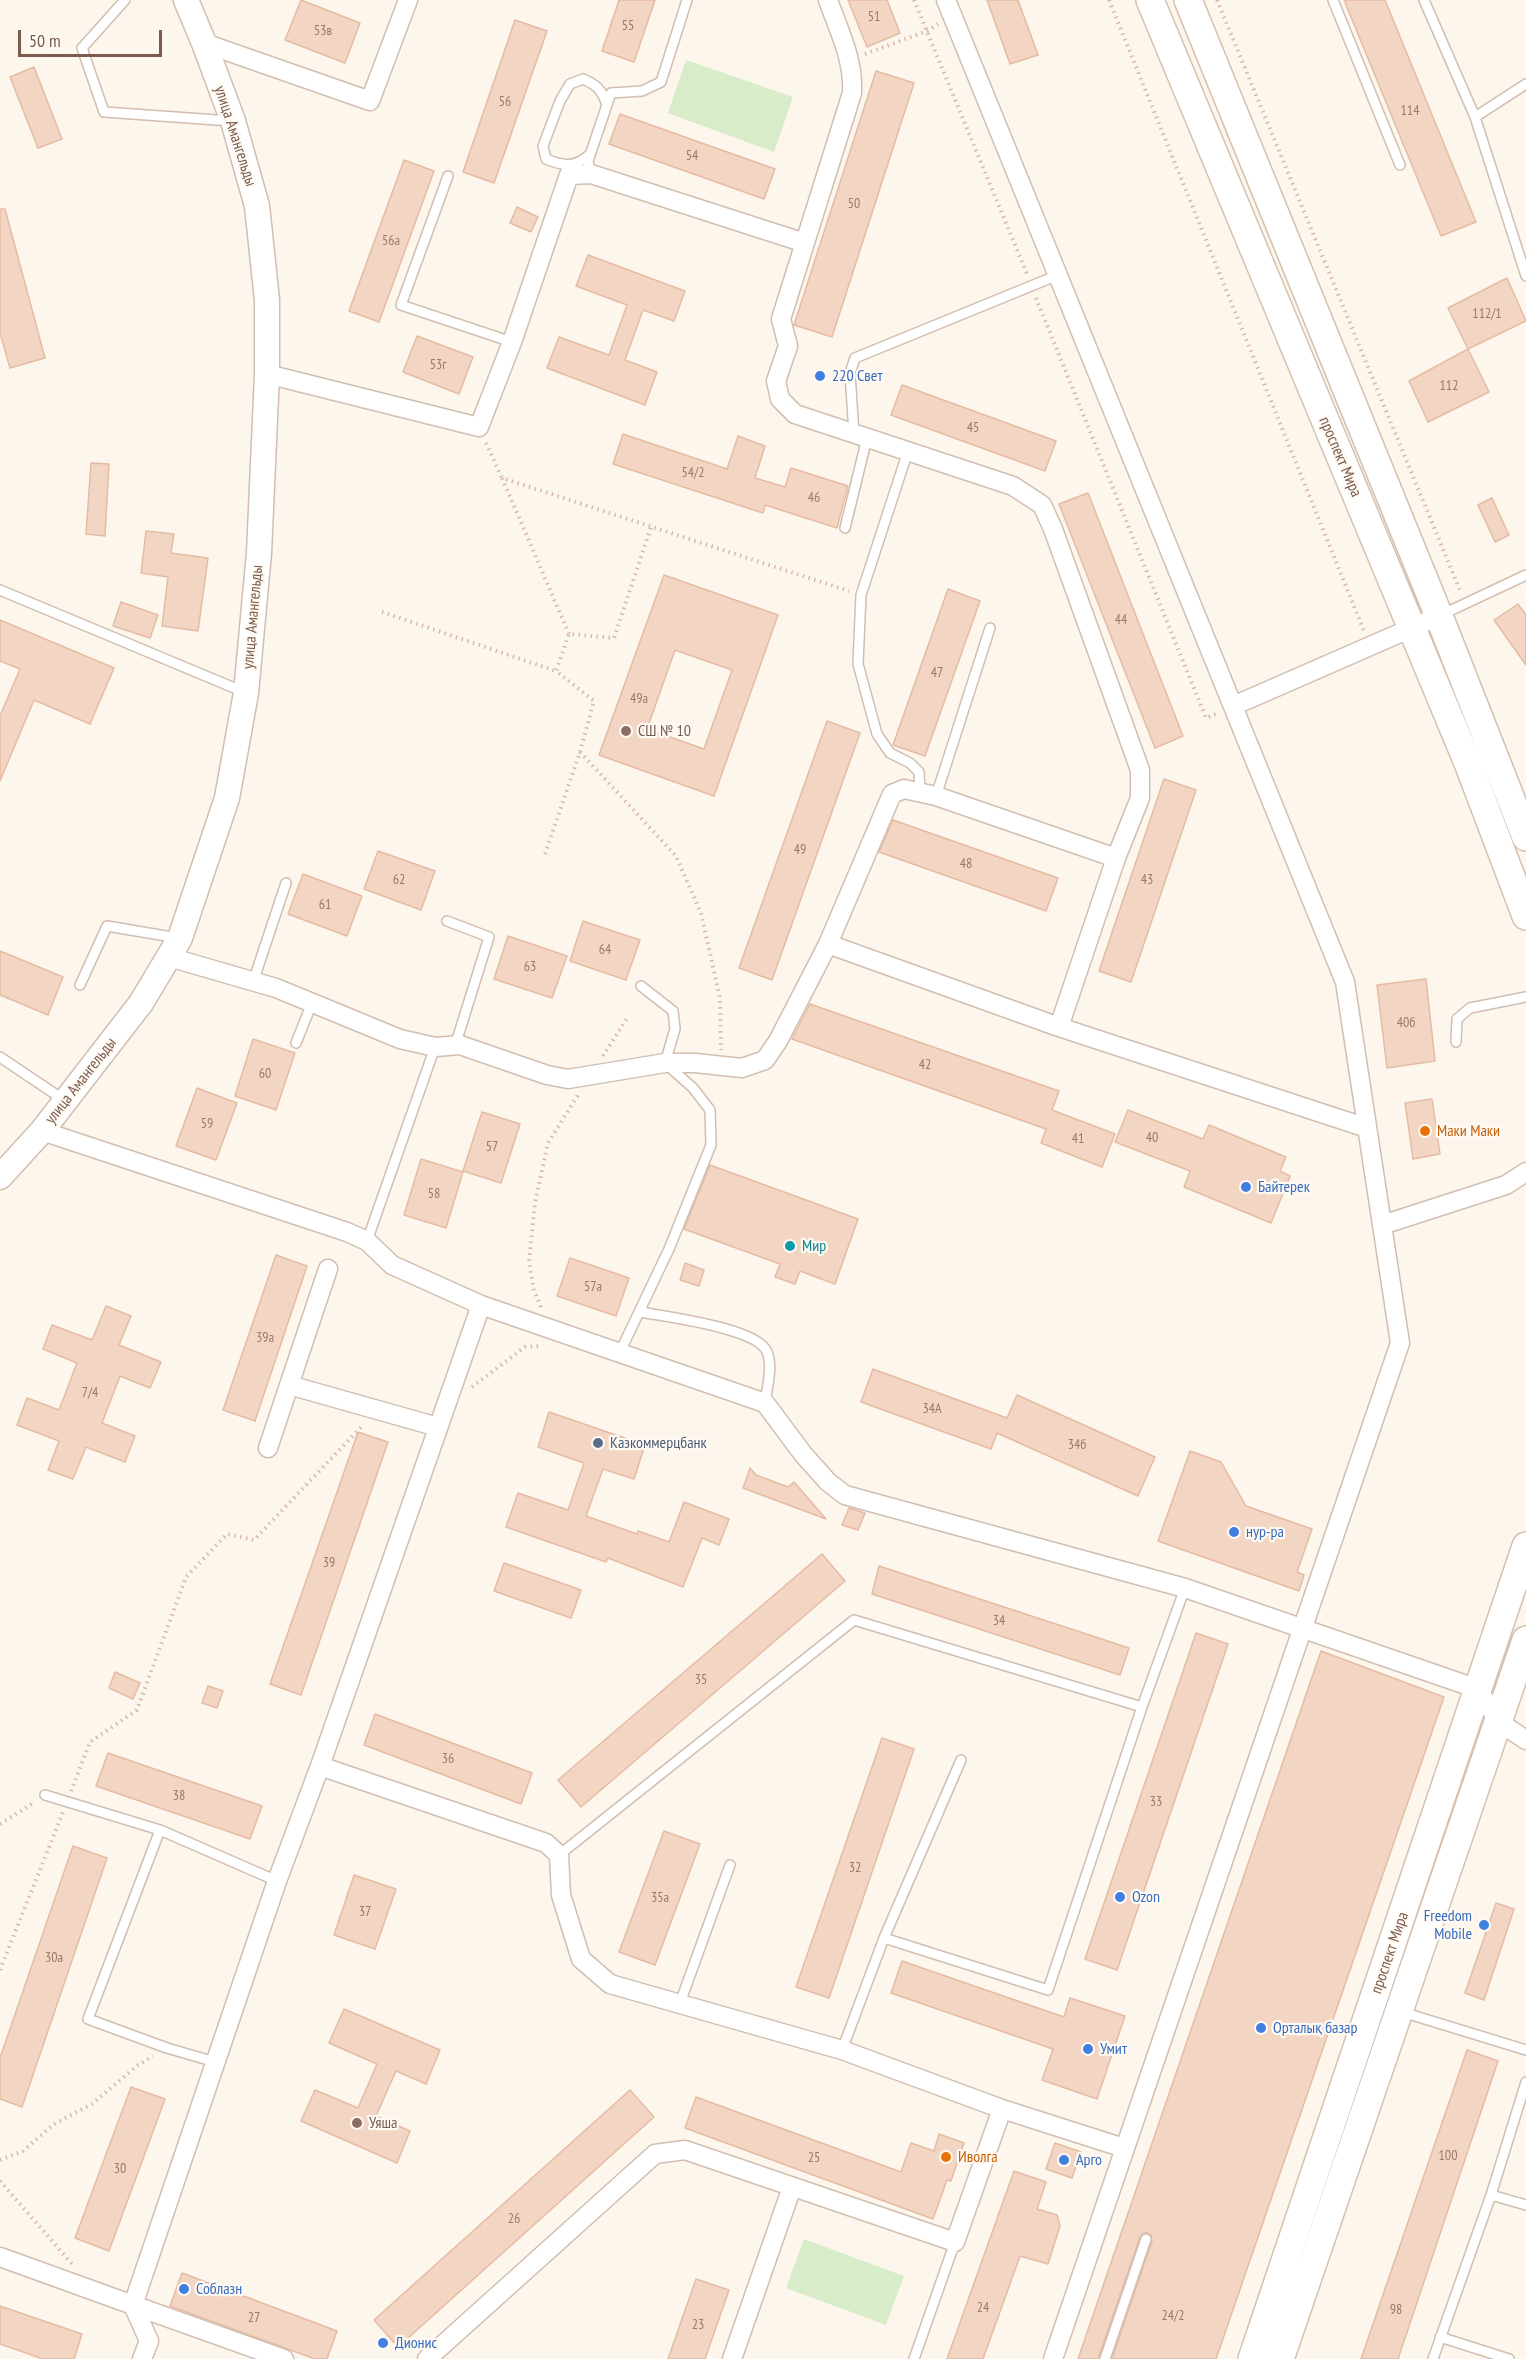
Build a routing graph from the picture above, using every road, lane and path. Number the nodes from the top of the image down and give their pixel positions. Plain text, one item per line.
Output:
1 (125, 0) edge
2 (186, 0) edge
3 (687, 0) edge
4 (828, 0) edge
5 (914, 0) edge
6 (1109, 0) edge
7 (1150, 0) edge
8 (1188, 0) edge
9 (1217, 0) edge
10 (1334, 0) edge
11 (1424, 0) edge
12 (405, 1) edge
13 (949, 7) edge
14 (927, 31) junction
15 (204, 43) junction
16 (850, 59) junction
17 (1526, 84) edge
18 (607, 105) junction
19 (1475, 117) junction
20 (232, 121) junction
21 (591, 153) junction
22 (1400, 165) dead end
23 (591, 174) junction
24 (448, 176) dead end
25 (805, 243) junction
26 (1058, 275) junction
27 (1526, 276) edge
28 (1032, 286) junction
29 (512, 342) junction
30 (267, 374) junction
31 (479, 427) junction
32 (860, 436) junction
33 (908, 451) junction
34 (502, 478) junction
35 (651, 527) junction
36 (845, 528) dead end
37 (1526, 575) edge
38 (0, 590) edge
39 (861, 595) junction
40 (1466, 604) junction
41 (382, 612) dead end
42 (1439, 616) junction
43 (990, 628) dead end
44 (1412, 628) junction
45 (569, 634) junction
46 (1370, 646) junction
47 (556, 671) junction
48 (246, 693) junction
49 (1233, 706) junction
50 (580, 752) junction
51 (928, 794) junction
52 (1526, 837) edge
53 (545, 854) dead end
54 (1116, 858) junction
55 (286, 883) dead end
56 (1526, 916) edge
57 (447, 921) dead end
58 (828, 944) junction
59 (175, 947) junction
60 (253, 982) junction
61 (80, 985) dead end
62 (641, 986) dead end
63 (1526, 997) edge
64 (312, 1003) junction
65 (627, 1018) dead end
66 (1059, 1027) junction
67 (1456, 1042) dead end
68 (296, 1043) dead end
69 (455, 1046) junction
70 (435, 1047) junction
71 (0, 1057) edge
72 (665, 1063) junction
73 (717, 1065) junction
74 (589, 1077) junction
75 (66, 1101) junction
76 (1367, 1128) junction
77 (42, 1131) junction
78 (3, 1169) edge
79 (1526, 1172) edge
80 (1382, 1225) junction
81 (367, 1241) junction
82 (328, 1269) dead end
83 (481, 1305) junction
84 (641, 1312) junction
85 (549, 1338) junction
86 (620, 1352) junction
87 (289, 1385) junction
88 (765, 1403) junction
89 (376, 1410) junction
90 (441, 1418) junction
91 (268, 1448) dead end
92 (1526, 1545) edge
93 (1185, 1588) junction
94 (1302, 1628) junction
95 (1526, 1640) edge
96 (1478, 1689) junction
97 (1142, 1707) junction
98 (1499, 1722) junction
99 (1526, 1740) edge
100 (961, 1761) dead end
101 (320, 1766) junction
102 (45, 1795) joint
103 (67, 1801) junction
104 (0, 1824) edge
105 (160, 1830) junction
106 (559, 1855) junction
107 (730, 1865) dead end
108 (277, 1881) junction
109 (884, 1938) junction
110 (0, 1970) edge
111 (680, 2003) junction
112 (1399, 2011) junction
113 (167, 2048) junction
114 (842, 2050) junction
115 (1526, 2050) edge
116 (215, 2062) junction
117 (1526, 2082) edge
118 (1002, 2109) junction
119 (1124, 2148) junction
120 (0, 2160) edge
121 (0, 2181) edge
122 (792, 2187) junction
123 (1491, 2195) junction
124 (1526, 2205) edge
125 (1146, 2239) dead end
126 (955, 2242) junction
127 (0, 2257) edge
128 (75, 2267) dead end
129 (133, 2305) junction
130 (1440, 2337) junction
131 (142, 2359) edge
132 (284, 2359) edge
133 (427, 2359) edge
134 (732, 2359) edge
135 (914, 2359) edge
136 (1053, 2359) edge
137 (1105, 2359) edge
138 (1252, 2359) edge
139 (1280, 2359) edge
140 (1433, 2359) edge
141 (1509, 2359) edge

1 - 20 lane
2 - 15 street, улица Амангельды
3 - 18 lane
4 - 16 street
5 - 14 path
6 - 46 path
7 - 44 main road, проспект Мира
8 - 42 main road, проспект Мира
9 - 40 path
10 - 22 lane
11 - 19 lane
12 - 15 street
13 - 14 path
13 - 26 street
14 - 16 path
14 - 28 path
15 - 20 street, улица Амангельды
16 - 25 street
17 - 19 lane
18 - 21 lane
18 - 21 lane
19 - 27 lane
20 - 30 street, улица Амангельды
21 - 23 lane
23 - 25 street
23 - 29 street
24 - 29 lane
25 - 32 street
26 - 28 lane
26 - 49 street
28 - 32 lane
28 - 49 path
29 - 31 street
30 - 31 street
30 - 48 street, улица Амангельды
31 - 34 path
32 - 33 street
32 - 36 lane
33 - 39 lane
33 - 54 street
34 - 35 path
34 - 45 path
35 - 39 path
35 - 45 path
37 - 40 lane
38 - 48 lane
39 - 51 lane
40 - 42 lane
41 - 47 path
42 - 44 street
42 - 52 main road, проспект Мира
43 - 51 lane
44 - 46 street
44 - 56 main road, проспект Мира
45 - 47 path
46 - 49 street
47 - 50 path
48 - 59 street, улица Амангельды
49 - 76 street
50 - 53 path
50 - 73 path
51 - 54 street
51 - 58 street
54 - 66 street
55 - 60 lane
57 - 69 lane
58 - 66 street
58 - 73 street
59 - 60 street
59 - 61 lane
59 - 75 street, улица Амангельды
60 - 64 street
62 - 72 lane
63 - 67 lane
64 - 68 lane
64 - 70 street
65 - 74 path
66 - 76 street
69 - 70 street
69 - 74 street
70 - 81 lane
71 - 75 lane
72 - 73 street
72 - 74 street
72 - 84 lane
74 - 85 path
75 - 77 street, улица Амангельды
76 - 80 street
77 - 78 street, улица Амангельды
77 - 81 street
79 - 80 street
80 - 94 street
81 - 83 street
82 - 87 street
83 - 85 street
83 - 90 street
84 - 86 lane
84 - 88 lane
85 - 86 street
85 - 90 path
86 - 88 street
87 - 89 street
87 - 91 street
88 - 93 street
89 - 90 street
89 - 103 path
90 - 101 street
92 - 96 main road, проспект Мира
93 - 94 street
93 - 97 lane
94 - 96 street
94 - 119 street
95 - 98 main road, проспект Мира
96 - 98 street
96 - 138 main road, проспект Мира
97 - 106 lane
97 - 109 lane
98 - 99 street
98 - 112 main road, проспект Мира
100 - 109 lane
101 - 106 street
101 - 108 street
102 - 103 lane
102 - 104 path
103 - 105 lane
103 - 110 path
105 - 108 lane
105 - 113 lane
106 - 111 street
107 - 111 lane
108 - 116 street
109 - 114 lane
111 - 114 street
112 - 115 lane
112 - 139 main road, проспект Мира
113 - 116 lane
113 - 120 path
114 - 118 street
116 - 129 street
117 - 123 lane
118 - 119 street
118 - 126 street
119 - 136 street
121 - 128 path
122 - 126 street
122 - 133 street
122 - 134 street
123 - 124 lane
123 - 130 lane
125 - 137 lane
126 - 135 lane
127 - 129 street
129 - 131 street
129 - 132 street
130 - 140 lane
130 - 141 lane

